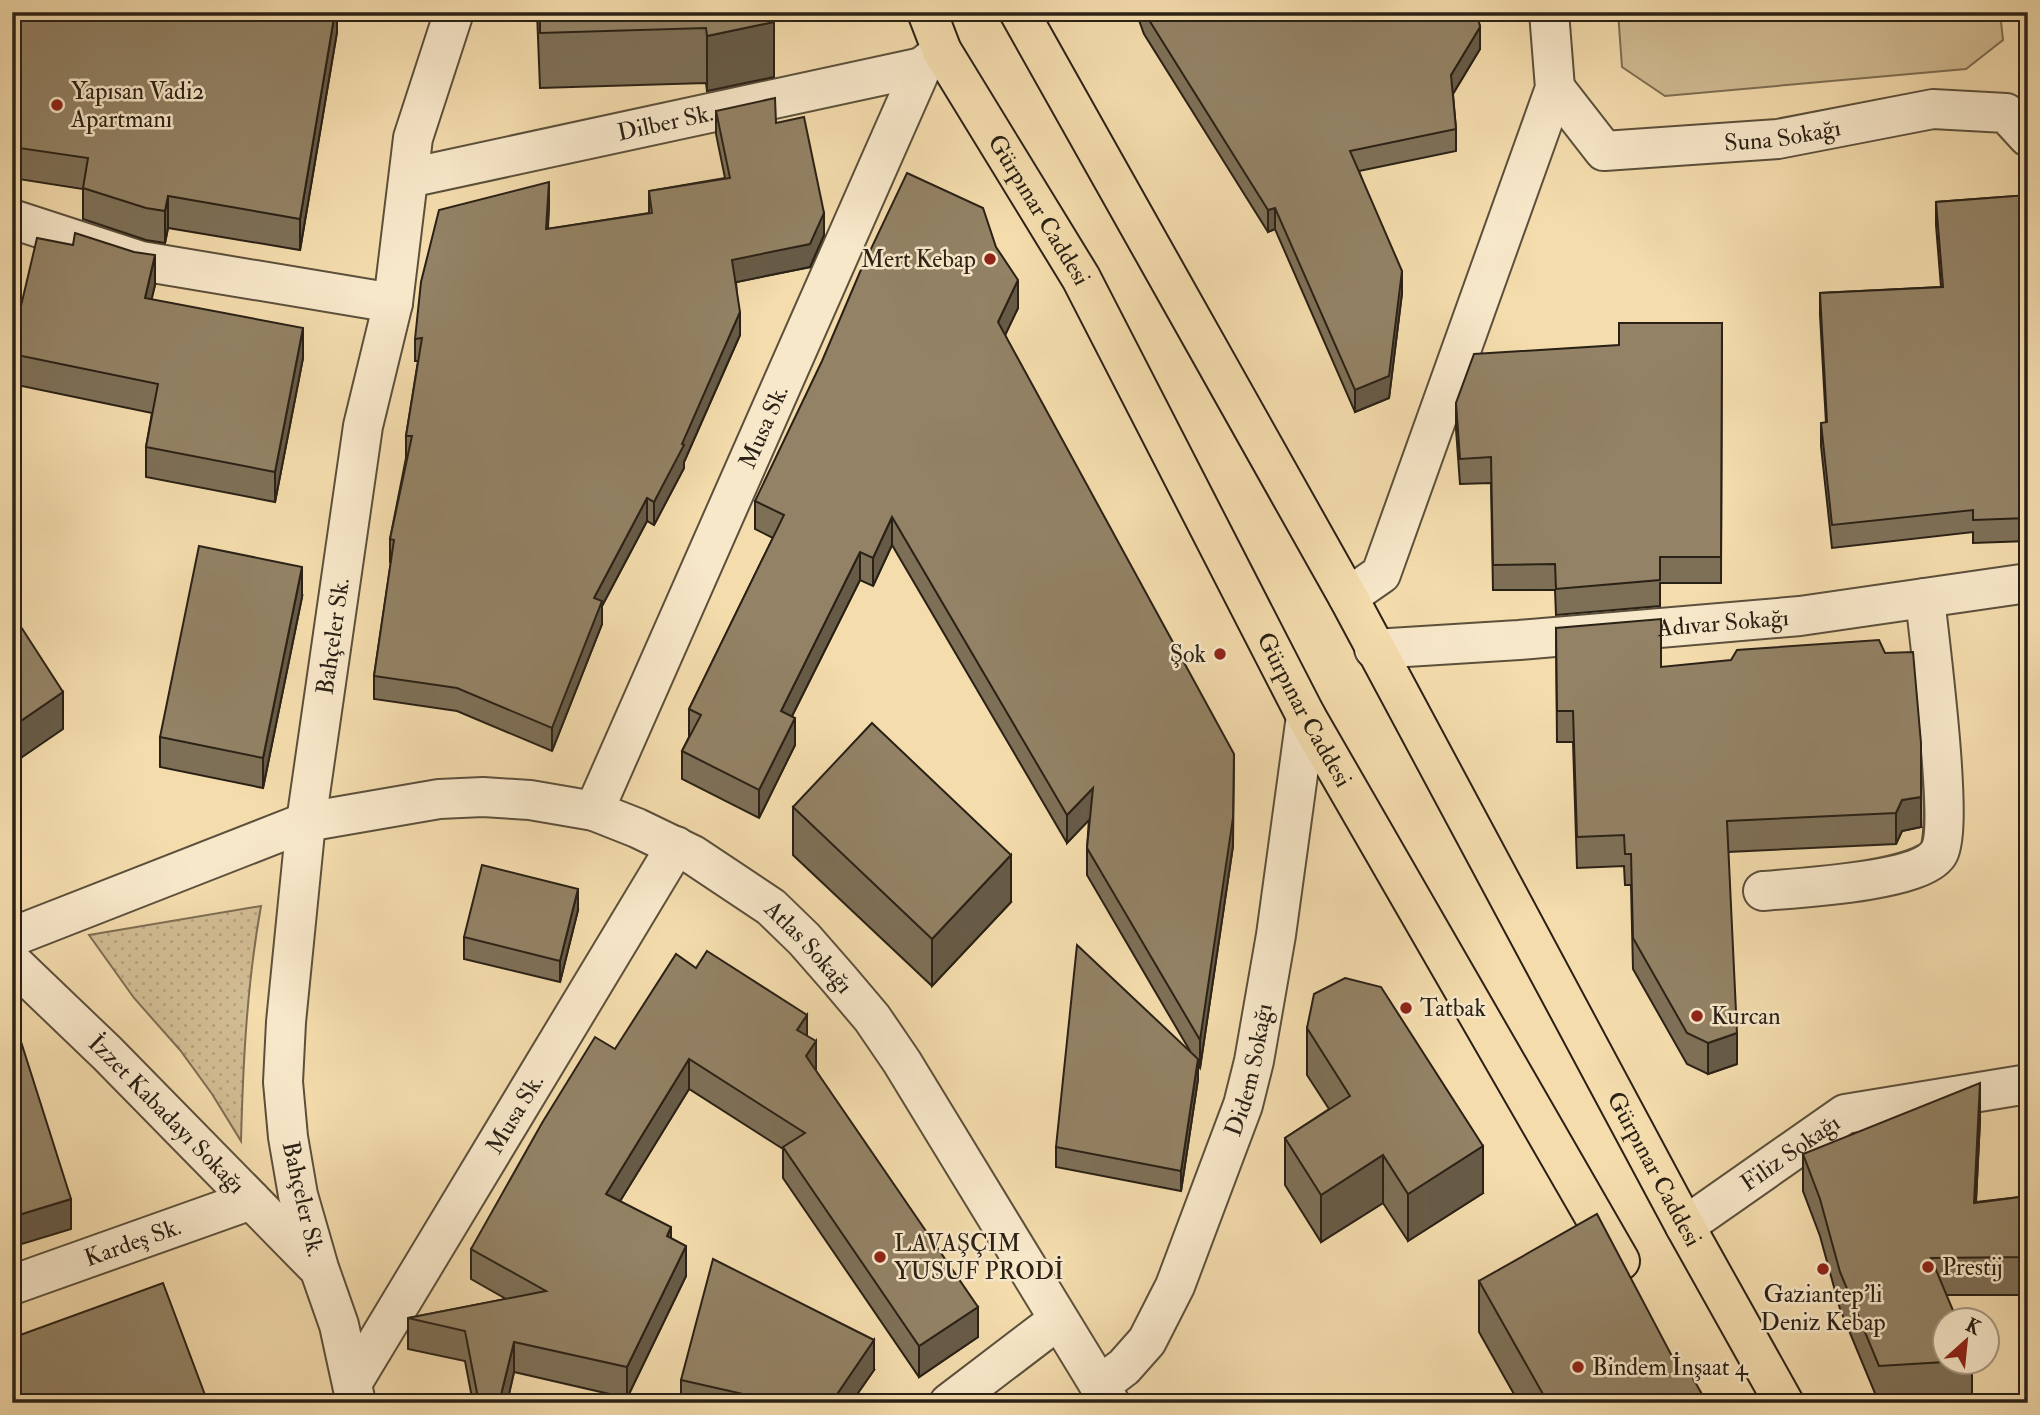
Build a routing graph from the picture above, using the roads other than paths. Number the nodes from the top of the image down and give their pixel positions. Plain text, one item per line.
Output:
1 (454, 12) edge
2 (927, 12) edge
3 (1019, 12) edge
4 (1549, 12) edge
5 (932, 59) junction
6 (1555, 88) junction
7 (2028, 137) edge
8 (409, 178) junction
9 (12, 219) edge
10 (393, 303) junction
11 (2028, 583) edge
12 (1348, 597) junction
13 (1925, 598) junction
14 (1374, 649) junction
15 (1306, 716) junction
16 (594, 811) junction
17 (306, 822) junction
18 (676, 846) junction
19 (1763, 891) dead end
20 (12, 937) edge
21 (12, 962) edge
22 (2028, 1084) edge
23 (251, 1200) junction
24 (1685, 1226) junction
25 (319, 1268) junction
26 (12, 1285) edge
27 (1634, 1288) edge
28 (1058, 1320) junction
29 (354, 1392) edge
30 (1105, 1395) edge
31 (949, 1403) edge
32 (1784, 1403) edge

1 - 8 street, Bahçeler Sk.
2 - 5 main road, Gürpınar Caddesi
3 - 12 main road, Gürpınar Caddesi
4 - 6 street
5 - 8 street, Dilber Sk.
5 - 15 main road, Gürpınar Caddesi
5 - 16 street, Musa Sk.
6 - 7 street, Suna Sokağı
6 - 12 street
8 - 10 street, Bahçeler Sk.
9 - 10 street
10 - 17 street, Bahçeler Sk.
11 - 13 street, Adıvar Sokağı
12 - 14 main road, Gürpınar Caddesi
13 - 14 street, Adıvar Sokağı
13 - 19 street
14 - 24 main road, Gürpınar Caddesi
15 - 27 main road, Gürpınar Caddesi
15 - 30 street, Didem Sokağı
16 - 17 street, Atlas Sokağı
16 - 18 street, Atlas Sokağı
17 - 20 street, Atlas Sokağı
17 - 25 street, Bahçeler Sk.
18 - 28 street, Atlas Sokağı
18 - 29 street, Musa Sk.
21 - 23 street, İzzet Kabadayı Sokağı
22 - 24 street, Filiz Sokağı
23 - 25 street, İzzet Kabadayı Sokağı
23 - 26 street, Kardeş Sk.
24 - 32 main road, Gürpınar Caddesi
25 - 29 street, Bahçeler Sk.
28 - 30 street, Atlas Sokağı
28 - 31 street

